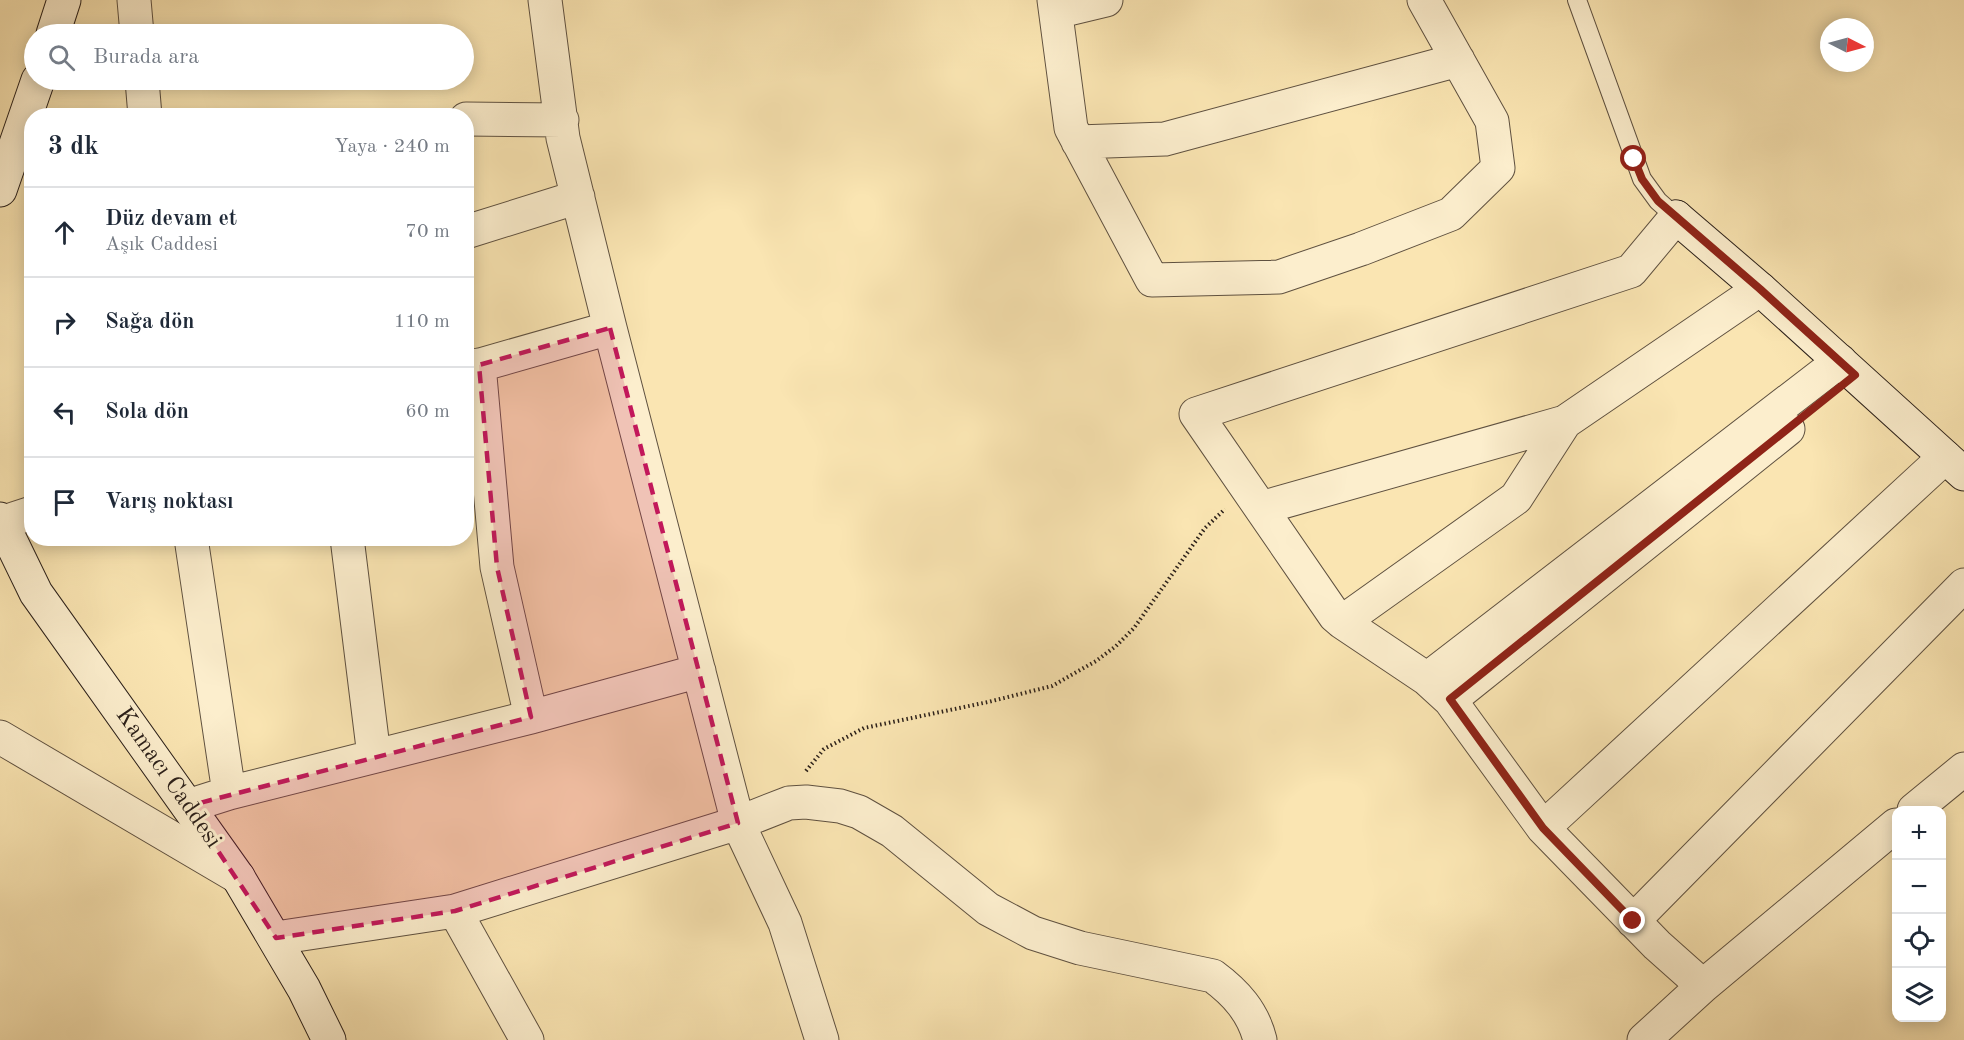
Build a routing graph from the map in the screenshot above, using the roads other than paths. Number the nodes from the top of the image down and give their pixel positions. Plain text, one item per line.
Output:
1 (64, 0) edge
2 (134, 0) edge
3 (545, 0) edge
4 (1106, 0) edge
5 (1424, 0) edge
6 (1577, 0) edge
7 (1055, 6) edge
8 (56, 24) edge
9 (137, 24) edge
10 (1458, 60) junction
11 (34, 90) edge
12 (143, 90) edge
13 (26, 108) edge
14 (145, 108) edge
15 (24, 112) edge
16 (474, 119) edge
17 (562, 120) junction
18 (1078, 142) junction
19 (6, 152) edge
20 (0, 190) edge
21 (578, 197) junction
22 (1676, 217) junction
23 (474, 230) edge
24 (1760, 289) junction
25 (610, 328) junction
26 (474, 366) edge
27 (1847, 368) junction
28 (474, 383) edge
29 (1565, 422) junction
30 (1954, 466) edge
31 (1254, 498) junction
32 (11, 518) edge
33 (192, 546) edge
34 (348, 546) edge
35 (1964, 585) edge
36 (1342, 622) junction
37 (699, 671) junction
38 (1439, 689) junction
39 (531, 717) junction
40 (0, 737) edge
41 (374, 756) junction
42 (1964, 769) edge
43 (229, 793) junction
44 (188, 806) junction
45 (1919, 806) edge
46 (738, 823) junction
47 (1543, 828) junction
48 (1892, 828) edge
49 (238, 877) junction
50 (455, 911) junction
51 (1633, 921) junction
52 (276, 938) junction
53 (1703, 986) junction
54 (329, 1040) edge
55 (527, 1040) edge
56 (822, 1040) edge
57 (1260, 1040) edge
58 (1644, 1040) edge

1 - 8 street
2 - 9 street
3 - 17 street
4 - 7 street
5 - 10 street
6 - 22 lane
7 - 18 street
10 - 18 street
10 - 18 street
11 - 13 street
12 - 14 street
15 - 19 street
16 - 17 street
17 - 21 street
19 - 20 street
21 - 23 street
21 - 25 street
22 - 24 street
22 - 31 street
24 - 27 street
24 - 29 street
25 - 26 street
25 - 37 street
27 - 30 street
27 - 38 street
28 - 39 street
29 - 31 street
29 - 36 street
30 - 47 street
31 - 36 street
32 - 44 street, Kamacı Caddesi
33 - 43 street
34 - 41 street
35 - 51 street
36 - 38 street
37 - 39 street
37 - 46 street
38 - 47 street
39 - 41 street
40 - 49 street
41 - 43 street
42 - 45 street
43 - 44 street
44 - 49 street, Kamacı Caddesi
46 - 50 street
46 - 56 street
46 - 57 street
47 - 51 street
48 - 53 street
49 - 52 street, Kamacı Caddesi
50 - 52 street
50 - 55 street
51 - 53 street
52 - 54 street, Kamacı Caddesi
53 - 58 street

